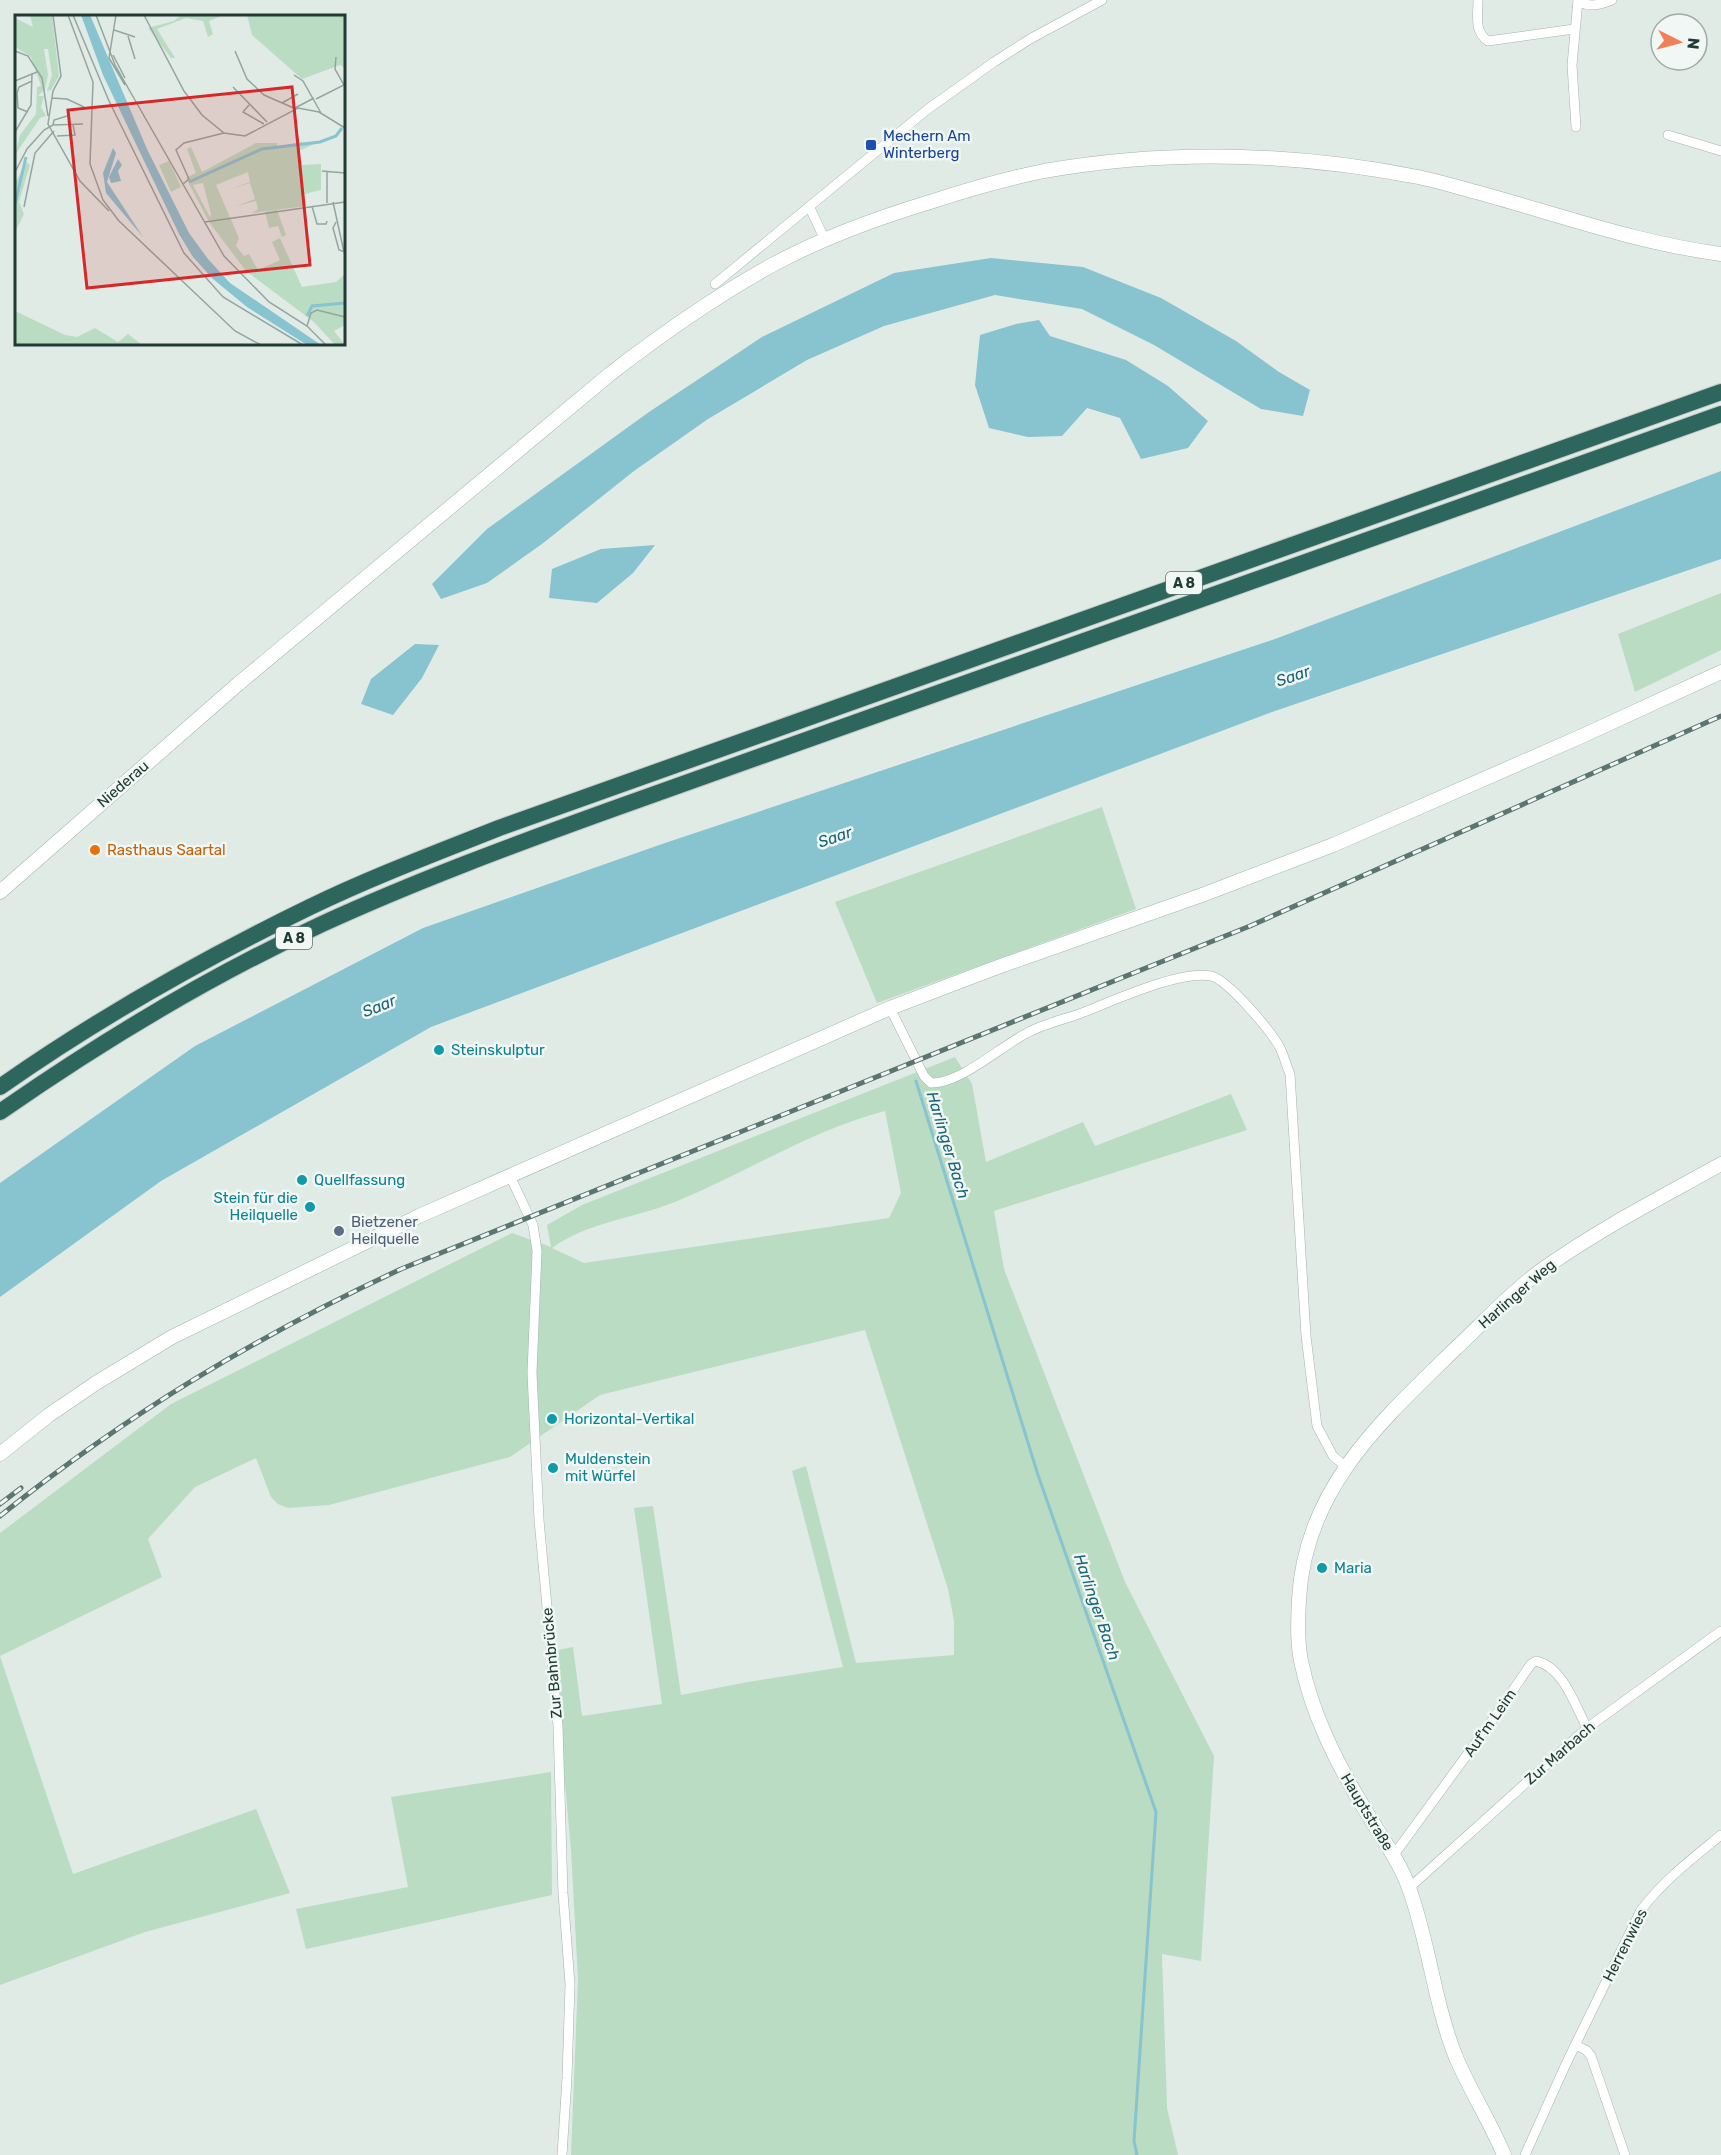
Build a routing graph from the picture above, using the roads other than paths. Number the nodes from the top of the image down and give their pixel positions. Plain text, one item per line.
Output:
1 (1102, 0) edge
2 (1478, 0) edge
3 (1612, 0) edge
4 (1578, 1) edge
5 (1574, 29) junction
6 (1576, 127) dead end
7 (1668, 135) dead end
8 (1721, 151) edge
9 (810, 208) junction
10 (825, 240) junction
11 (1721, 254) edge
12 (715, 284) dead end
13 (1721, 392) edge
14 (1721, 414) edge
15 (1721, 672) edge
16 (0, 892) edge
17 (890, 1008) junction
18 (0, 1087) edge
19 (0, 1112) edge
20 (1721, 1164) edge
21 (510, 1176) junction
22 (0, 1454) edge
23 (1345, 1466) junction
24 (1721, 1631) edge
25 (1587, 1728) junction
26 (1721, 1835) edge
27 (1393, 1856) junction
28 (1409, 1888) junction
29 (1575, 2045) junction
30 (562, 2155) edge
31 (1504, 2155) edge
32 (1525, 2155) edge
33 (1625, 2155) edge

1 - 9 street
2 - 5 street
3 - 4 street
4 - 5 street
5 - 6 street
7 - 8 street
9 - 10 street
9 - 12 street
10 - 11 main road, Niederau
10 - 16 main road, Niederau
13 - 18 highway, A 8
14 - 19 highway, A 8
15 - 17 main road
17 - 21 main road
17 - 23 street
20 - 23 main road, Harlinger Weg
21 - 22 main road
21 - 30 street, Zur Bahnbrücke
23 - 27 main road, Hauptstraße
24 - 25 street, Zur Marbach
25 - 27 street, Auf'm Leim
25 - 28 street, Zur Marbach
26 - 29 street, Herrenwies
27 - 28 main road, Hauptstraße
28 - 31 main road, Hauptstraße
29 - 32 street, Herrenwies
29 - 33 street

